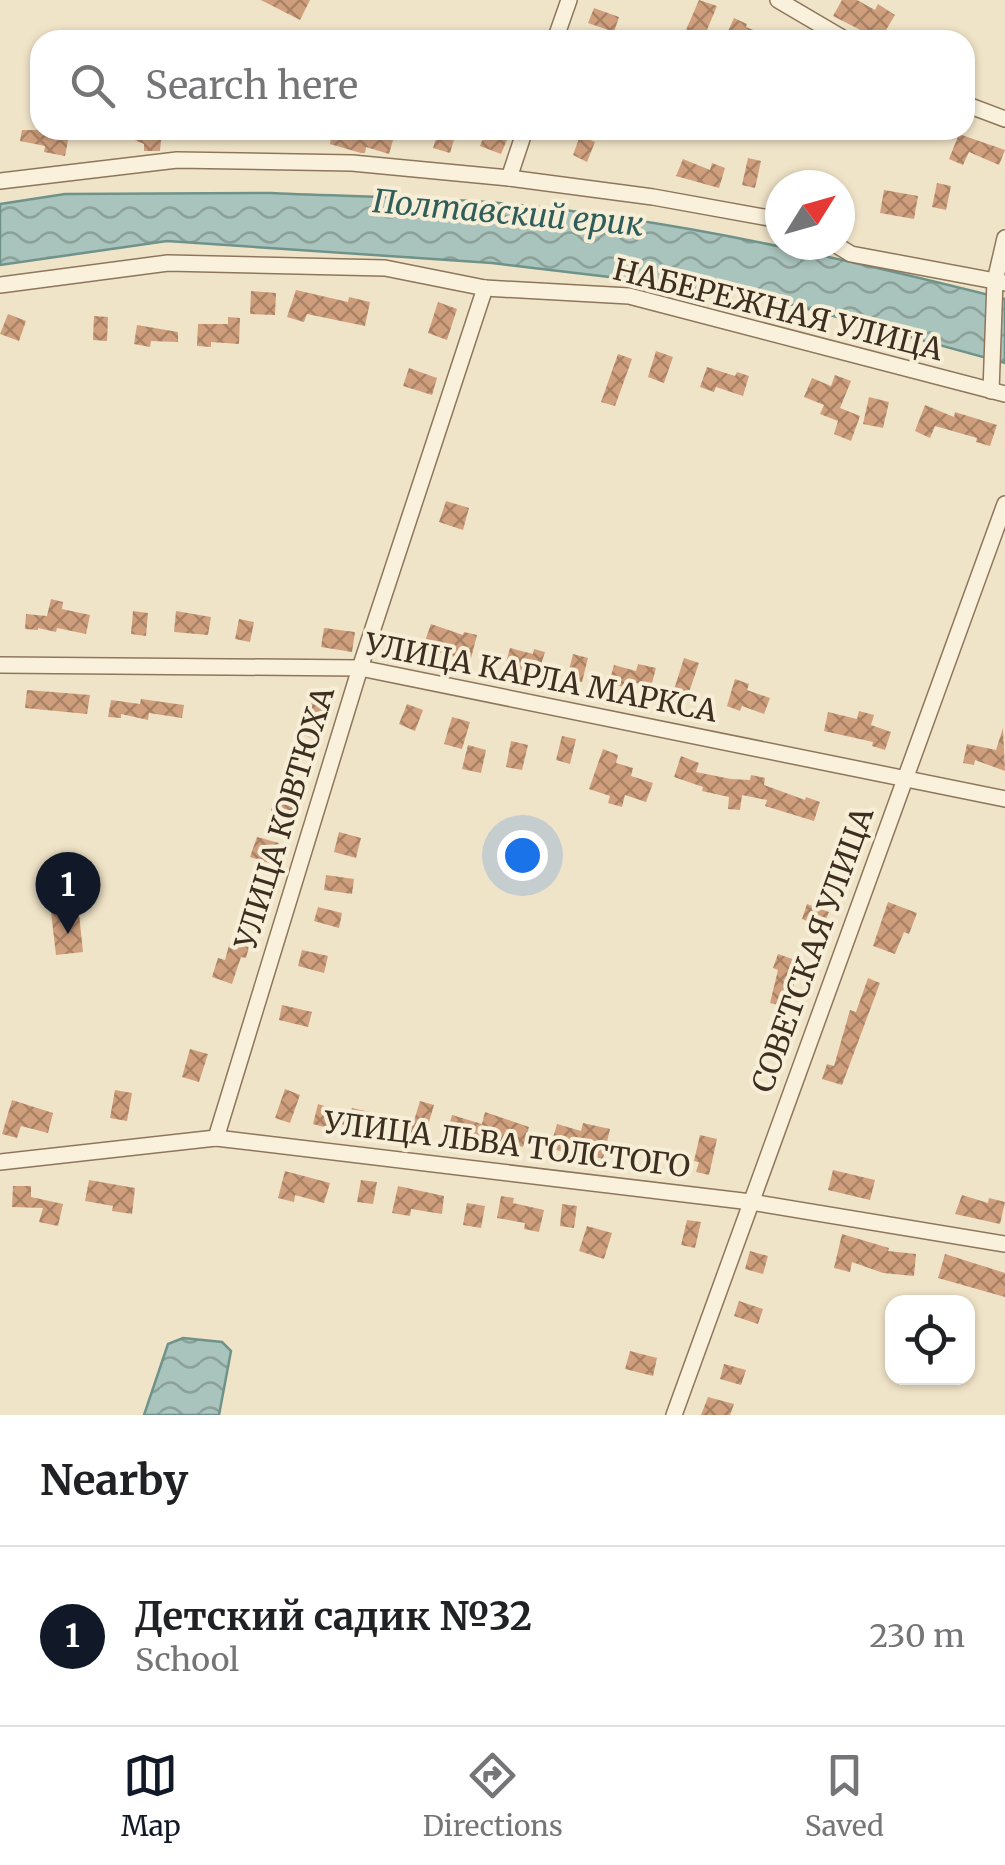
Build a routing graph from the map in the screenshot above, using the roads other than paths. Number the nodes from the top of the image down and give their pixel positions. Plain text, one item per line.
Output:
1 (569, 0) edge
2 (778, 0) edge
3 (558, 30) edge
4 (829, 30) edge
5 (975, 108) edge
6 (1005, 118) edge
7 (522, 140) edge
8 (509, 178) junction
9 (0, 181) edge
10 (765, 217) edge
11 (1005, 238) edge
12 (855, 255) edge
13 (1000, 282) edge
14 (0, 285) edge
15 (485, 288) junction
16 (998, 392) edge
17 (1005, 504) edge
18 (0, 666) edge
19 (360, 668) junction
20 (905, 779) junction
21 (1005, 799) edge
22 (216, 1138) junction
23 (0, 1162) edge
24 (751, 1202) junction
25 (1005, 1244) edge
26 (674, 1415) edge

1 - 3 street
2 - 4 street
5 - 6 street
7 - 8 street
8 - 9 street
8 - 10 street
11 - 13 street
12 - 13 street
13 - 16 street
14 - 15 street, НАБЕРЕЖНАЯ УЛИЦА
15 - 16 street, НАБЕРЕЖНАЯ УЛИЦА
15 - 19 street, УЛИЦА КОВТЮХА
17 - 20 street, СОВЕТСКАЯ УЛИЦА
18 - 19 street, УЛИЦА КАРЛА МАРКСА
19 - 20 street, УЛИЦА КАРЛА МАРКСА
19 - 22 street, УЛИЦА КОВТЮХА
20 - 21 street, УЛИЦА КАРЛА МАРКСА
20 - 24 street, СОВЕТСКАЯ УЛИЦА
22 - 23 street, УЛИЦА ЛЬВА ТОЛСТОГО
22 - 24 street, УЛИЦА ЛЬВА ТОЛСТОГО
24 - 25 street, УЛИЦА ЛЬВА ТОЛСТОГО
24 - 26 street, СОВЕТСКАЯ УЛИЦА

